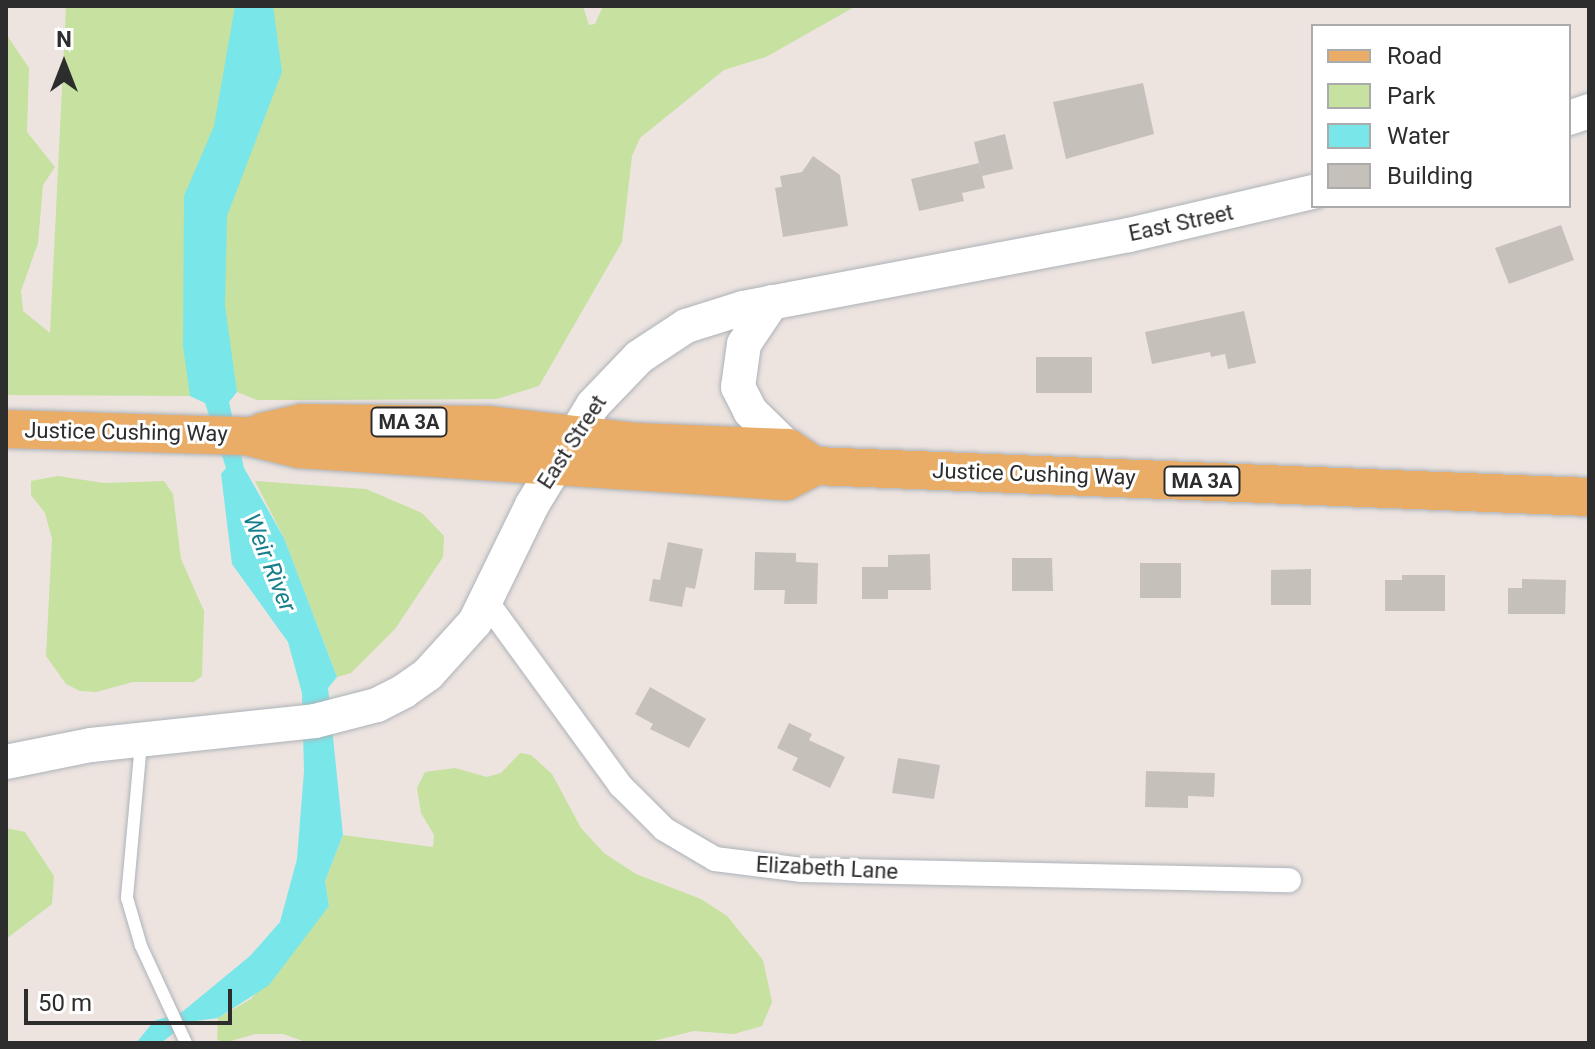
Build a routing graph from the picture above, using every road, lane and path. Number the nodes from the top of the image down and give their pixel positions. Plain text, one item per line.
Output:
1 (1311, 192) edge
2 (772, 302) junction
3 (6, 429) edge
4 (564, 450) junction
5 (802, 457) junction
6 (1589, 497) edge
7 (486, 601) junction
8 (142, 739) junction
9 (6, 762) edge
10 (1289, 880) dead end
11 (186, 1043) edge

1 - 2 main road, East Street
2 - 4 main road, East Street
2 - 5 main road
3 - 4 main road, Justice Cushing Way / MA 3A
4 - 5 main road, Justice Cushing Way / MA 3A
4 - 7 main road, East Street
5 - 6 main road, Justice Cushing Way / MA 3A
7 - 8 main road, East Street
7 - 10 street, Elizabeth Lane
8 - 9 main road, East Street
8 - 11 lane

